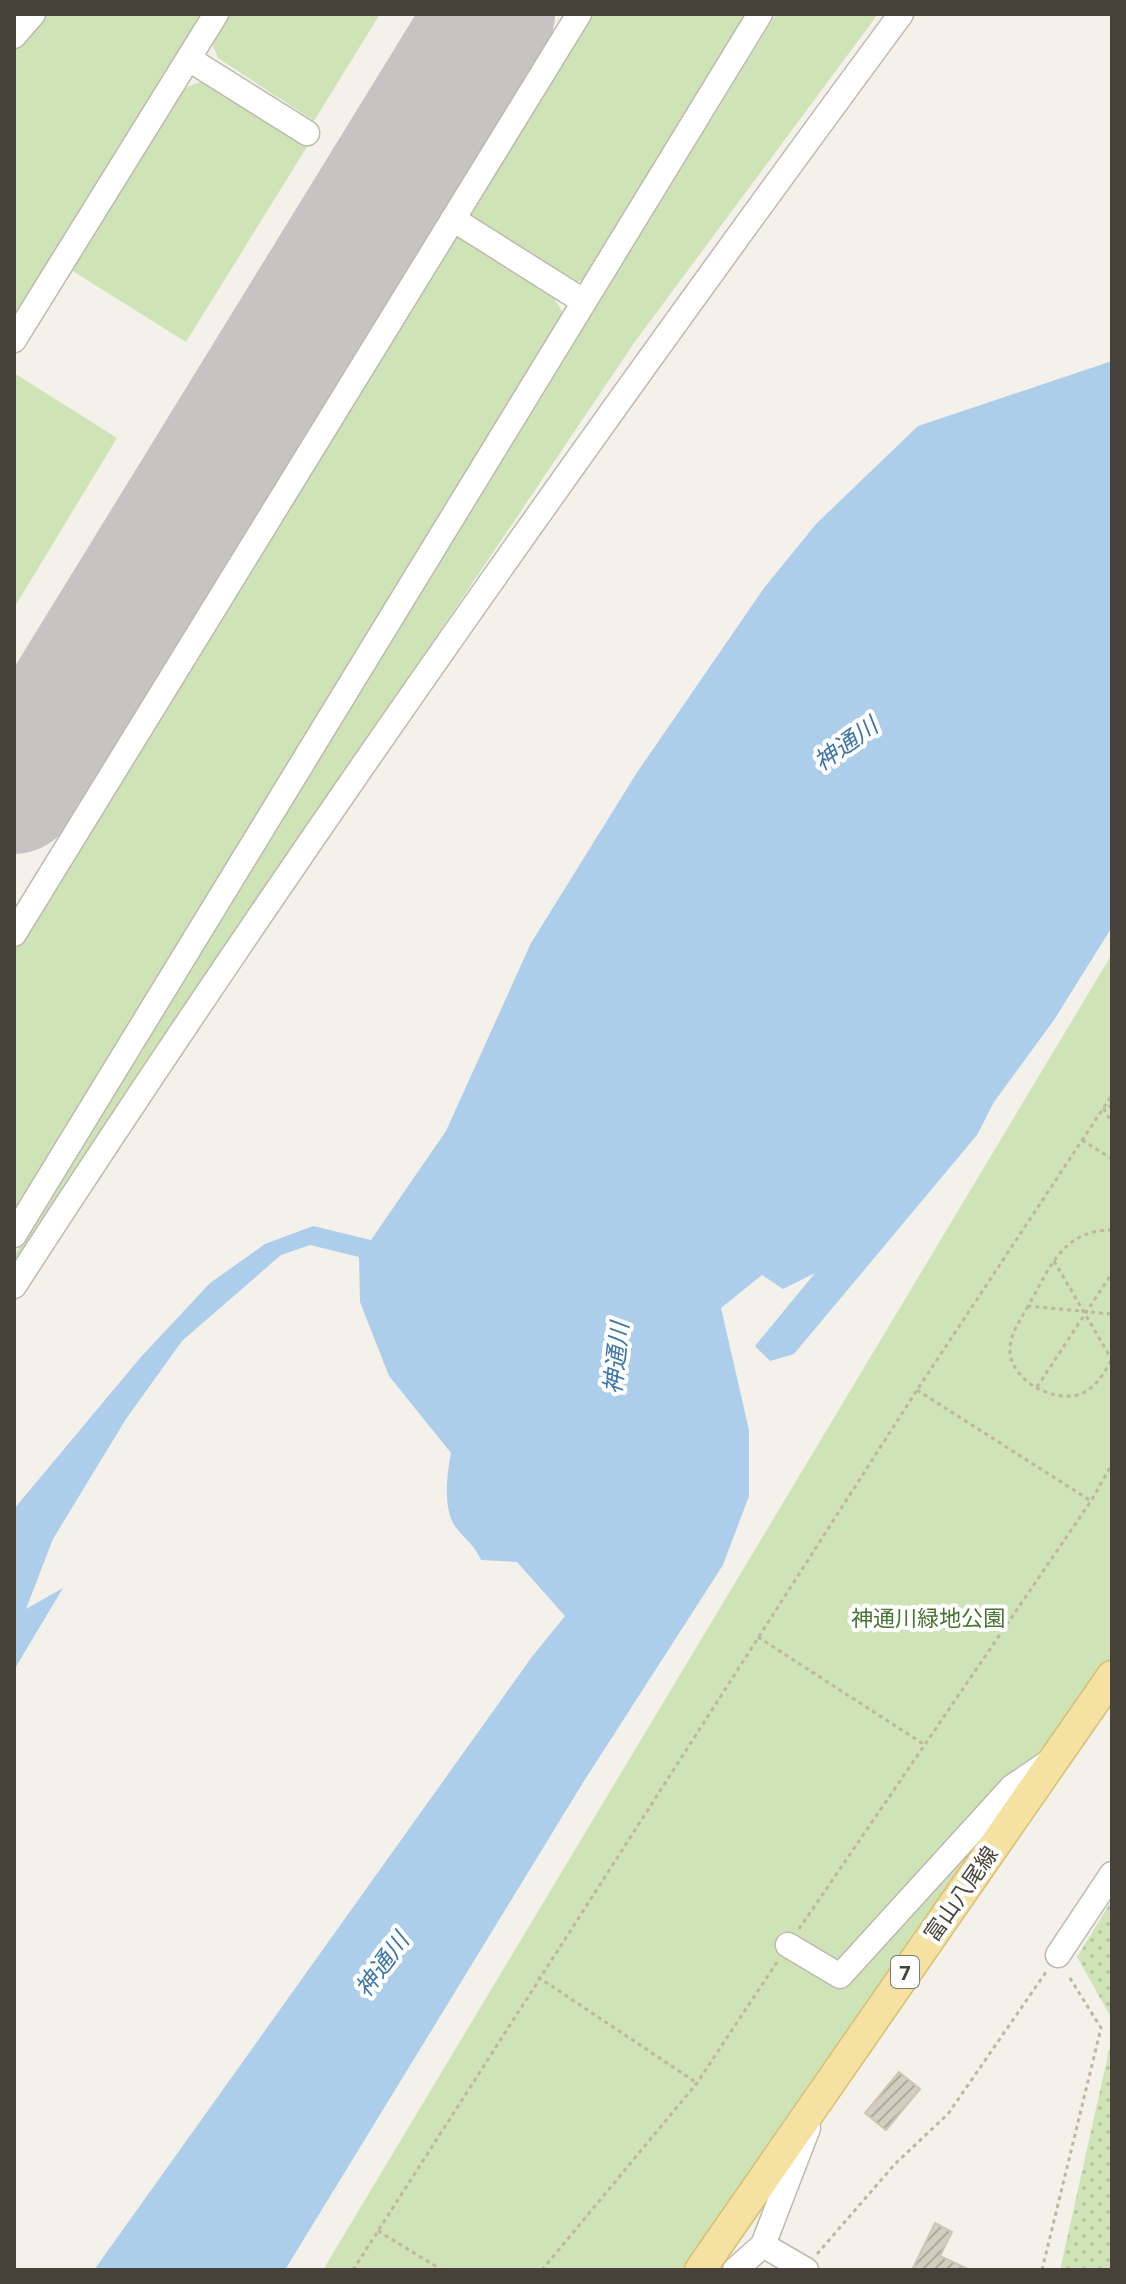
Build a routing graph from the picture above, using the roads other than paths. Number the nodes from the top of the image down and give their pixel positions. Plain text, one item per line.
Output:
1 (33, 14) edge
2 (216, 14) edge
3 (579, 14) edge
4 (760, 14) edge
5 (901, 14) edge
6 (14, 36) edge
7 (189, 59) junction
8 (307, 133) dead end
9 (453, 219) junction
10 (583, 301) junction
11 (14, 340) edge
12 (14, 934) edge
13 (14, 1235) edge
14 (14, 1286) edge
15 (1112, 1676) edge
16 (1053, 1759) junction
17 (1112, 1874) edge
18 (788, 1945) road end
19 (1058, 1955) road end
20 (817, 2104) junction
21 (763, 2245) junction
22 (700, 2270) edge
23 (735, 2270) edge
24 (806, 2270) edge

1 - 6 street
2 - 7 street
3 - 9 street
4 - 10 street
5 - 14 street
7 - 8 street
7 - 11 street
9 - 10 street
9 - 12 street
10 - 13 street
15 - 16 main road, 富山八尾線 / 7
16 - 18 street
16 - 20 main road, 富山八尾線 / 7
17 - 19 street
20 - 21 street
20 - 22 main road, 富山八尾線 / 7
21 - 23 street
21 - 24 street

